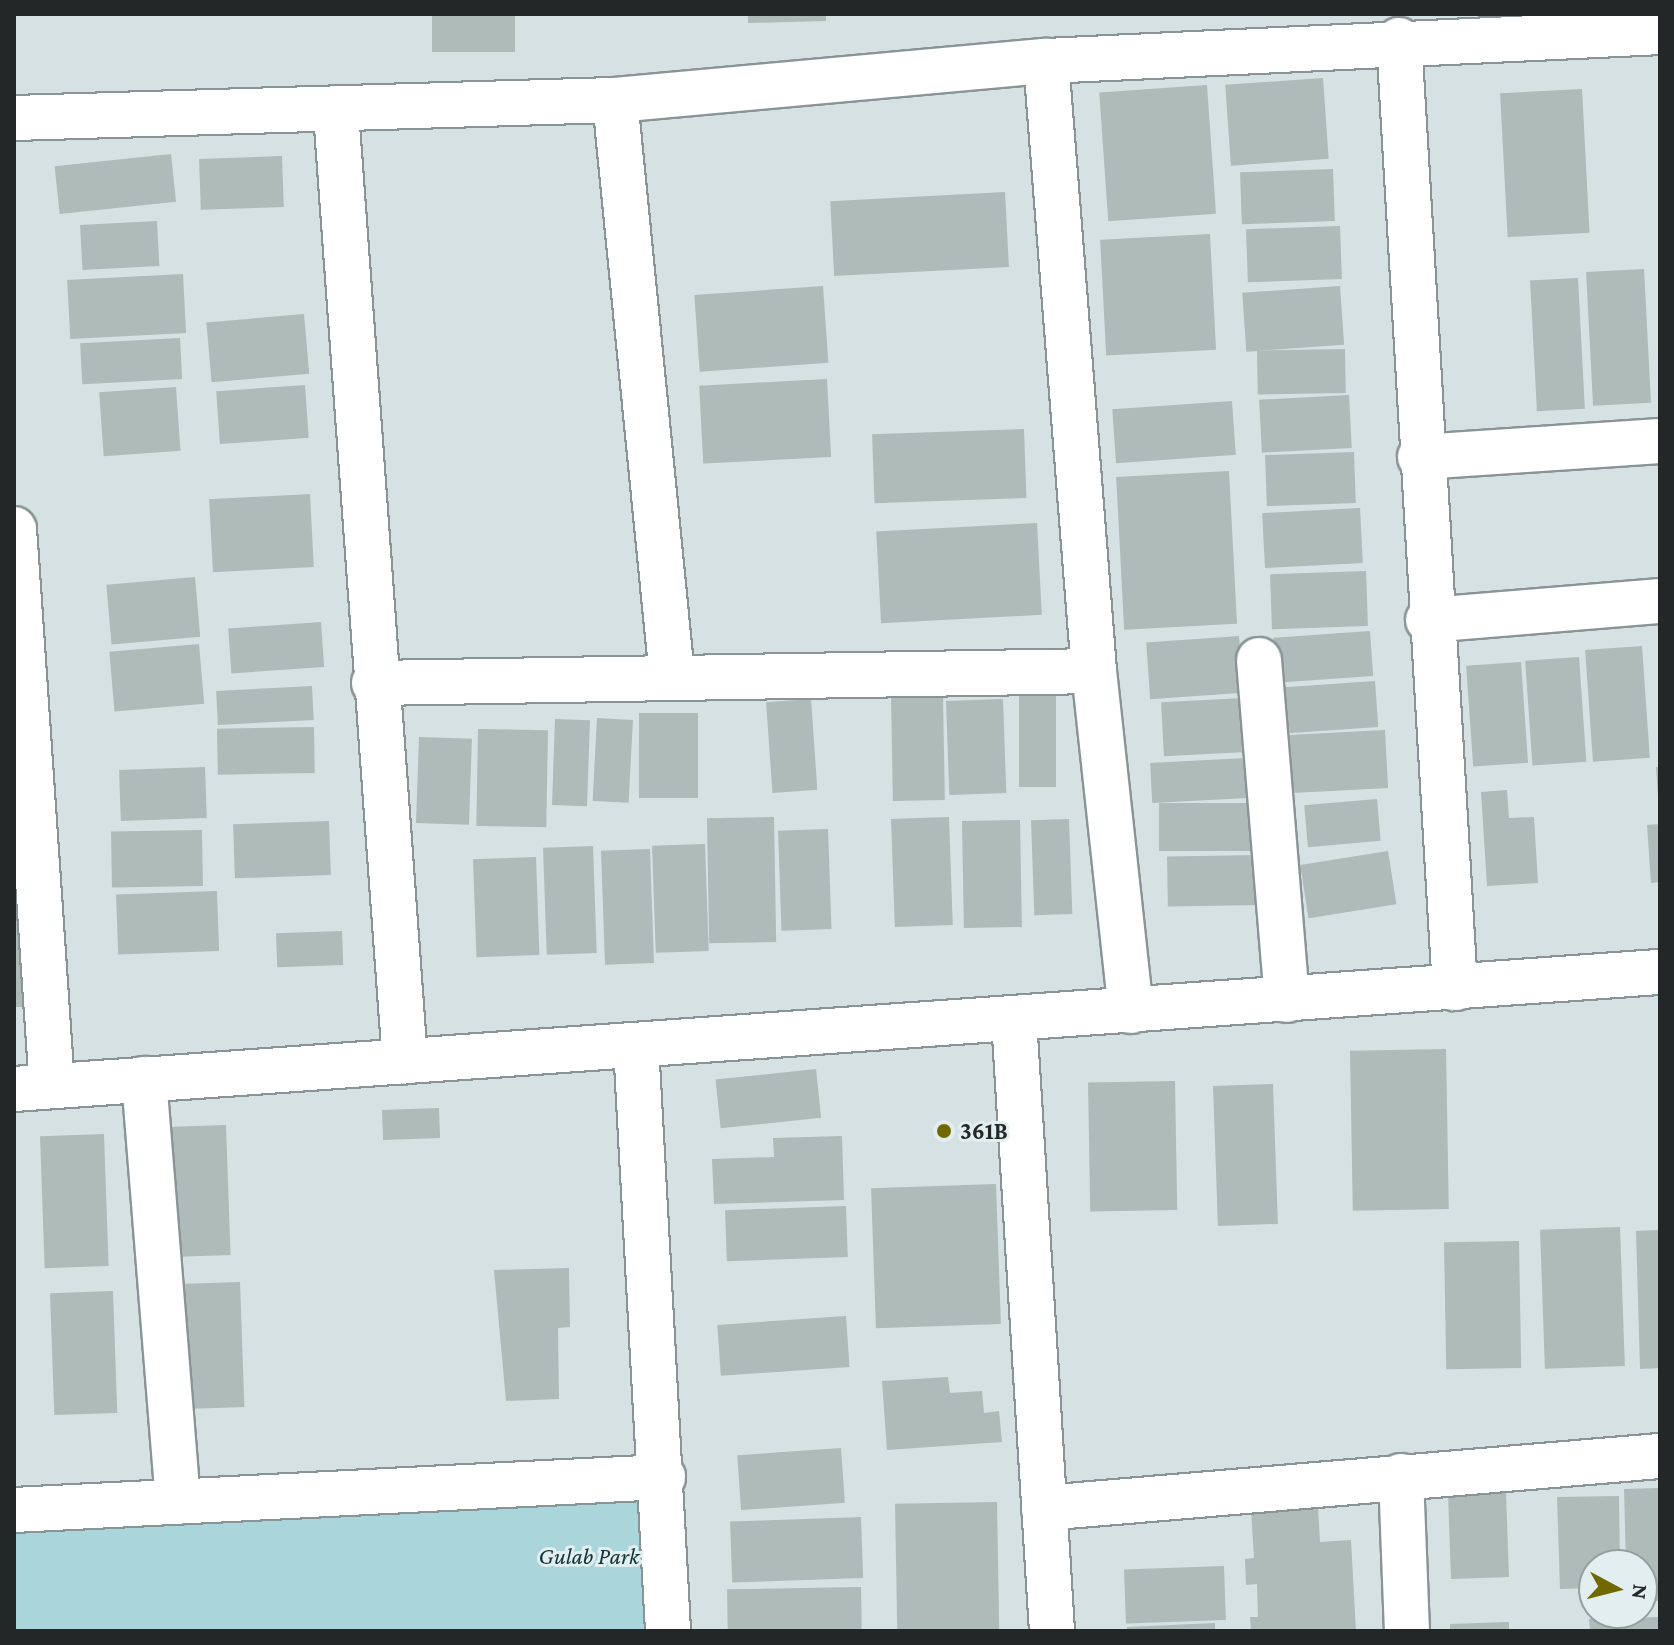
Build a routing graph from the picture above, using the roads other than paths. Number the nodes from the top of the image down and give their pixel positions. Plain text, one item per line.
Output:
1 (1660, 32) edge
2 (1399, 40) junction
3 (1046, 61) junction
4 (615, 100) junction
5 (336, 112) junction
6 (14, 118) edge
7 (1660, 441) edge
8 (1420, 457) junction
9 (14, 529) edge
10 (1660, 601) edge
11 (1428, 620) junction
12 (1259, 660) dead end
13 (1094, 671) junction
14 (672, 676) junction
15 (374, 683) junction
16 (21, 728) edge
17 (1660, 972) edge
18 (1455, 988) junction
19 (1287, 1000) junction
20 (1131, 1011) junction
21 (1014, 1019) junction
22 (636, 1045) junction
23 (405, 1061) junction
24 (144, 1079) junction
25 (33, 1088) edge
26 (1660, 1456) edge
27 (1401, 1476) junction
28 (663, 1477) junction
29 (178, 1502) junction
30 (1044, 1508) junction
31 (14, 1510) edge
32 (668, 1631) edge
33 (1052, 1631) edge
34 (1407, 1631) edge

1 - 2 street
2 - 3 street
2 - 8 street
3 - 4 street
3 - 13 street
4 - 5 street
4 - 14 street
5 - 6 street
5 - 15 street
7 - 8 street
8 - 11 street
9 - 16 street
10 - 11 street
11 - 18 street
12 - 19 street
13 - 14 street
13 - 20 street
14 - 15 street
15 - 23 street
16 - 25 street
17 - 18 street
18 - 19 street
19 - 20 street
20 - 21 street
21 - 22 street
21 - 30 street
22 - 23 street
22 - 28 street
23 - 24 street
24 - 25 street
24 - 29 street
26 - 27 street
27 - 30 street
27 - 34 street
28 - 29 street
28 - 32 street
29 - 31 street
30 - 33 street

